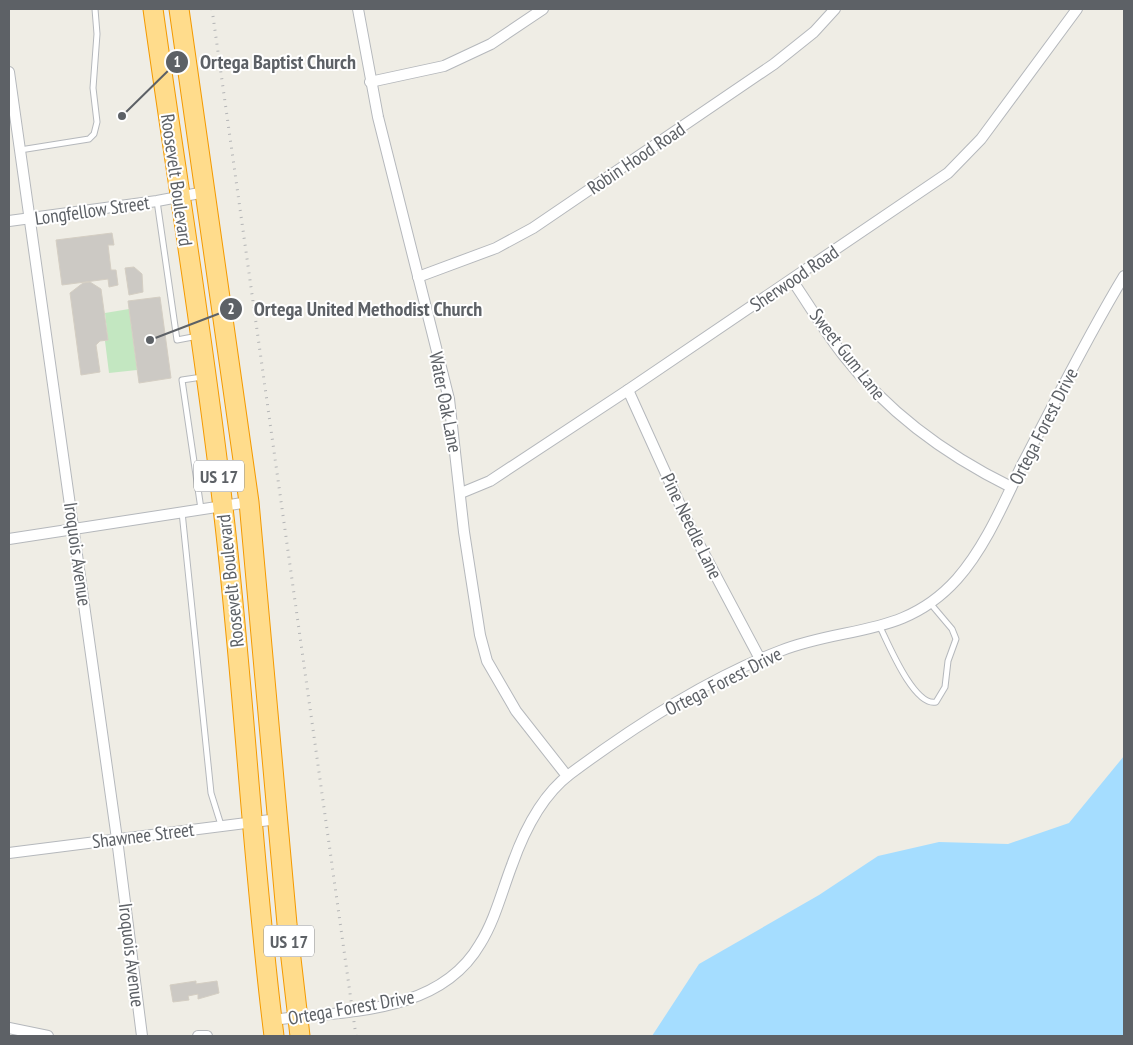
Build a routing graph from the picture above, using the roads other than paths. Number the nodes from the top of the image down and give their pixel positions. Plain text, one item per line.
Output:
1 (95, 9) edge
2 (153, 9) edge
3 (179, 9) edge
4 (358, 9) edge
5 (543, 9) edge
6 (834, 9) edge
7 (1077, 9) edge
8 (9, 72) edge
9 (370, 82) junction
10 (19, 150) junction
11 (205, 192) junction
12 (179, 196) junction
13 (157, 201) junction
14 (29, 218) junction
15 (9, 221) edge
16 (1124, 276) edge
17 (418, 278) junction
18 (792, 280) junction
19 (199, 336) junction
20 (205, 377) junction
21 (628, 390) junction
22 (1011, 487) junction
23 (461, 493) junction
24 (249, 502) junction
25 (223, 506) junction
26 (201, 509) junction
27 (182, 512) junction
28 (74, 529) junction
29 (9, 539) edge
30 (930, 604) junction
31 (880, 627) junction
32 (760, 659) junction
33 (567, 776) junction
34 (278, 819) junction
35 (251, 822) junction
36 (220, 825) junction
37 (118, 838) junction
38 (9, 853) edge
39 (297, 1017) junction
40 (9, 1028) edge
41 (273, 1028) edge
42 (48, 1036) edge
43 (142, 1036) edge
44 (198, 1036) edge
45 (207, 1036) edge
46 (300, 1036) edge

1 - 10 lane
2 - 12 highway, Roosevelt Boulevard / US 17
3 - 11 highway, Roosevelt Boulevard / US 17
4 - 9 street, Water Oak Lane
5 - 9 street
6 - 17 street, Robin Hood Road
7 - 18 street, Sherwood Road
8 - 10 street, Iroquois Avenue
9 - 17 street, Water Oak Lane
10 - 14 street, Iroquois Avenue
11 - 12 street, Longfellow Street
11 - 24 highway, Roosevelt Boulevard / US 17
12 - 13 street, Longfellow Street
12 - 19 highway, Roosevelt Boulevard / US 17
13 - 14 street, Longfellow Street
13 - 19 lane
14 - 15 street, Longfellow Street
14 - 28 street, Iroquois Avenue
16 - 22 street, Ortega Forest Drive
17 - 23 street, Water Oak Lane
18 - 21 street, Sherwood Road
18 - 22 street, Sweet Gum Lane
19 - 20 highway, Roosevelt Boulevard / US 17
20 - 25 highway, Roosevelt Boulevard / US 17
20 - 26 lane
21 - 23 street, Sherwood Road
21 - 32 street, Pine Needle Lane
22 - 30 street, Ortega Forest Drive
23 - 33 street, Water Oak Lane
24 - 25 street
24 - 34 highway, Roosevelt Boulevard / US 17
25 - 26 street
25 - 35 highway, Roosevelt Boulevard / US 17
26 - 27 street
27 - 28 street
27 - 36 lane
28 - 29 street
28 - 37 street, Iroquois Avenue
30 - 31 street, Ortega Forest Drive
30 - 31 lane
31 - 32 street, Ortega Forest Drive
32 - 33 street, Ortega Forest Drive
33 - 39 street, Ortega Forest Drive
34 - 35 street, Shawnee Street
34 - 39 highway, Roosevelt Boulevard / US 17
35 - 36 street, Shawnee Street
35 - 41 highway, Roosevelt Boulevard / US 17
36 - 37 street, Shawnee Street
37 - 38 street, Shawnee Street
37 - 43 street, Iroquois Avenue
39 - 41 street, Ortega Forest Drive
39 - 46 highway, Roosevelt Boulevard / US 17
40 - 42 street
44 - 45 street

